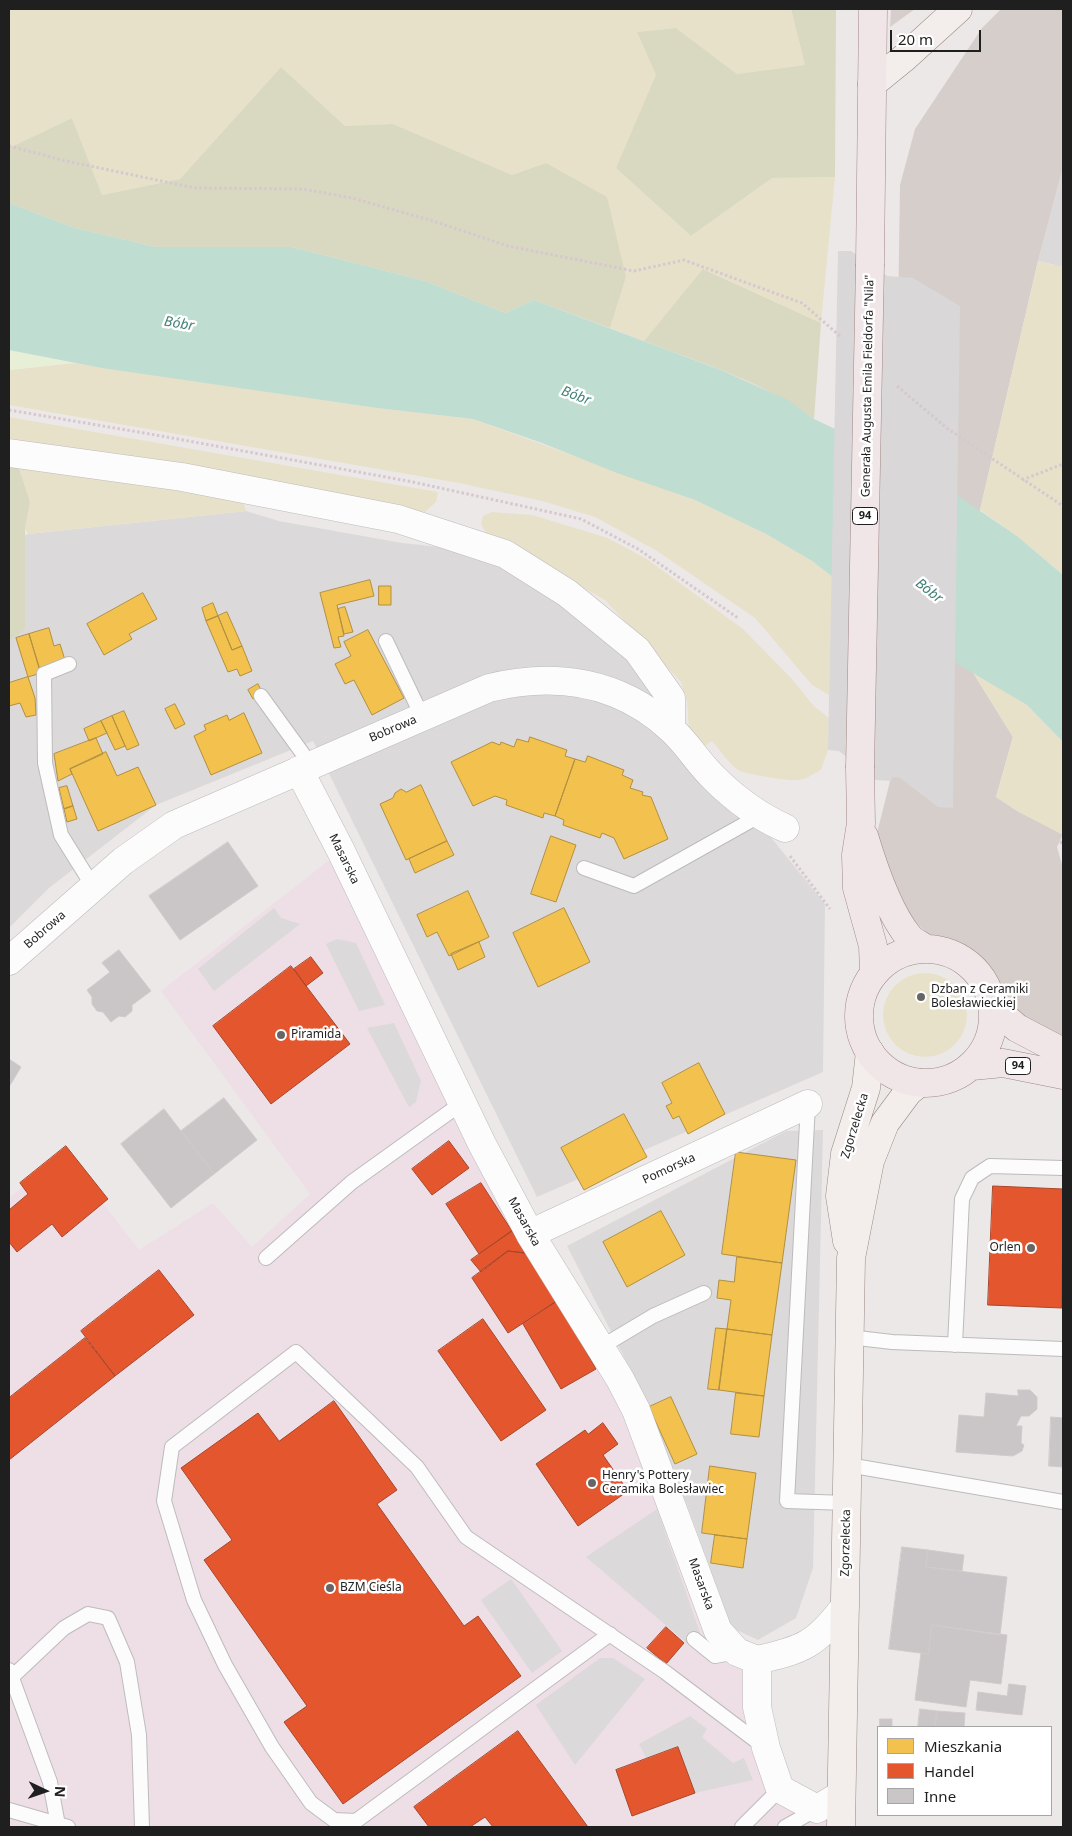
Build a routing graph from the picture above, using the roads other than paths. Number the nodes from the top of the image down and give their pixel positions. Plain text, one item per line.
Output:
1 (873, 9) edge
2 (958, 9) edge
3 (872, 84) junction
4 (9, 453) edge
5 (386, 641) dead end
6 (69, 664) dead end
7 (261, 696) dead end
8 (422, 716) junction
9 (671, 729) junction
10 (305, 767) junction
11 (759, 816) junction
12 (861, 823) junction
13 (785, 828) dead end
14 (584, 868) dead end
15 (94, 888) junction
16 (926, 949) junction
17 (9, 961) edge
18 (874, 973) junction
19 (993, 1007) junction
20 (870, 1052) junction
21 (1063, 1052) edge
22 (972, 1066) junction
23 (1063, 1075) edge
24 (919, 1083) junction
25 (462, 1103) junction
26 (808, 1104) joint
27 (1063, 1168) edge
28 (530, 1234) junction
29 (266, 1258) dead end
30 (851, 1258) junction
31 (704, 1294) dead end
32 (849, 1337) junction
33 (955, 1345) junction
34 (600, 1347) junction
35 (1063, 1349) edge
36 (848, 1465) junction
37 (1063, 1502) edge
38 (847, 1503) junction
39 (845, 1606) junction
40 (610, 1634) junction
41 (694, 1639) dead end
42 (747, 1656) junction
43 (10, 1674) edge
44 (766, 1748) junction
45 (780, 1788) junction
46 (841, 1795) junction
47 (817, 1809) junction
48 (9, 1810) edge
49 (63, 1826) edge
50 (142, 1827) edge
51 (742, 1827) edge
52 (784, 1827) edge
53 (841, 1827) edge

1 - 3 main road, Generała Augusta Emila Fieldorfa "Nila" / 94
2 - 3 street
3 - 12 main road, Generała Augusta Emila Fieldorfa "Nila" / 94, bridge
4 - 9 street
5 - 8 lane
6 - 15 lane
7 - 10 lane
8 - 9 street, Bobrowa
8 - 10 street, Bobrowa
9 - 11 street, Bobrowa
10 - 15 street, Bobrowa
10 - 25 street, Masarska
11 - 13 street, Bobrowa
11 - 14 lane
12 - 16 main road, Generała Augusta Emila Fieldorfa "Nila" / 94
12 - 18 main road, Generała Augusta Emila Fieldorfa "Nila" / 94
15 - 17 street, Bobrowa
16 - 18 main road, 94
16 - 19 main road, 94
18 - 20 main road, 94
19 - 21 main road, 94
19 - 22 main road, 94
20 - 24 main road, 94
20 - 30 street, Zgorzelecka
22 - 23 main road, 94
22 - 24 main road, 94
24 - 30 street, Zgorzelecka
25 - 28 street, Masarska
25 - 29 lane
26 - 28 street, Pomorska
26 - 38 lane
27 - 33 lane
28 - 34 street, Masarska
30 - 32 street, Zgorzelecka
31 - 34 lane
32 - 33 lane
32 - 36 street, Zgorzelecka
33 - 35 lane
34 - 42 street, Masarska
36 - 37 lane
36 - 38 street, Zgorzelecka
38 - 39 street, Zgorzelecka
39 - 42 street
39 - 46 street, Zgorzelecka
40 - 40 lane
40 - 44 lane
41 - 42 lane
42 - 44 street
43 - 49 lane
43 - 50 lane
44 - 45 street
45 - 47 street
45 - 51 lane
46 - 47 street
46 - 53 street, Zgorzelecka
47 - 52 lane
48 - 49 lane

